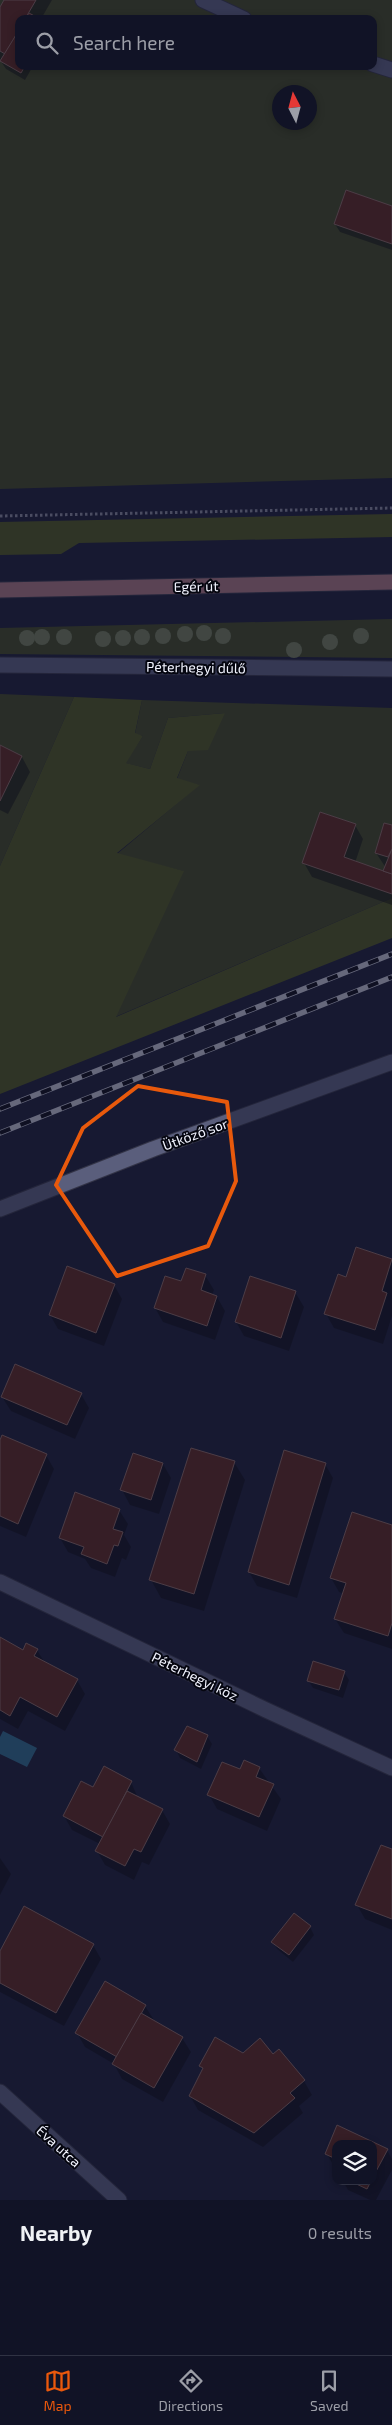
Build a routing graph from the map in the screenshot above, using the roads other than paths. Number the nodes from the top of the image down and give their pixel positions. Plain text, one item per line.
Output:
1 (203, 0) edge
2 (235, 15) edge
3 (377, 65) edge
4 (392, 70) edge
5 (392, 582) edge
6 (0, 590) edge
7 (0, 665) edge
8 (392, 669) edge
9 (392, 1062) edge
10 (0, 1209) edge
11 (0, 1582) edge
12 (392, 1768) edge
13 (0, 2092) edge
14 (119, 2200) edge

1 - 2 street
3 - 4 street
5 - 6 main road, Egér út
7 - 8 street, Péterhegyi dűlő
9 - 10 street, Ütköző sor
11 - 12 street, Péterhegyi köz
13 - 14 street, Éva utca

